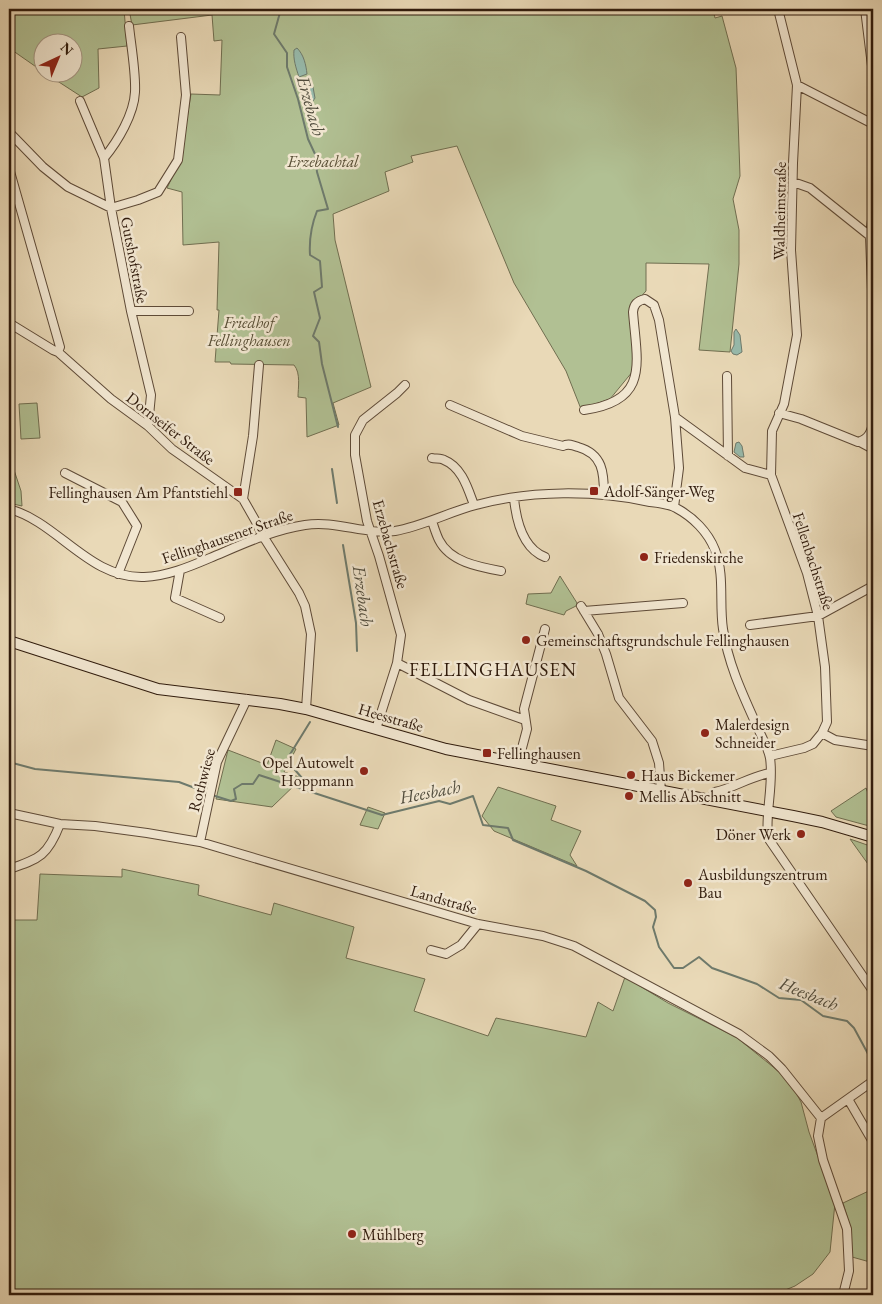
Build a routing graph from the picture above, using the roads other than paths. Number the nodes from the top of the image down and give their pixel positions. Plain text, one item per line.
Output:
1 (778, 9) edge
2 (865, 9) edge
3 (129, 26) dead end
4 (181, 37) dead end
5 (873, 74) edge
6 (797, 85) junction
7 (80, 101) dead end
8 (873, 124) edge
9 (9, 132) edge
10 (104, 158) junction
11 (9, 168) edge
12 (793, 182) junction
13 (111, 208) junction
14 (873, 212) edge
15 (870, 236) junction
16 (131, 310) junction
17 (188, 311) dead end
18 (873, 317) edge
19 (9, 323) edge
20 (58, 352) junction
21 (259, 365) dead end
22 (727, 376) dead end
23 (405, 385) dead end
24 (450, 405) dead end
25 (584, 410) dead end
26 (779, 413) junction
27 (675, 417) junction
28 (873, 425) edge
29 (148, 426) junction
30 (860, 442) junction
31 (873, 449) edge
32 (728, 456) junction
33 (432, 458) dead end
34 (65, 473) dead end
35 (771, 475) junction
36 (604, 495) junction
37 (514, 498) junction
38 (243, 499) junction
39 (474, 505) junction
40 (674, 506) junction
41 (9, 509) edge
42 (432, 521) junction
43 (371, 532) junction
44 (263, 536) junction
45 (545, 557) dead end
46 (180, 570) junction
47 (501, 571) dead end
48 (118, 574) junction
49 (873, 586) edge
50 (683, 603) dead end
51 (818, 616) junction
52 (220, 618) dead end
53 (750, 625) dead end
54 (545, 629) dead end
55 (9, 640) edge
56 (397, 663) junction
57 (247, 699) junction
58 (306, 709) junction
59 (525, 720) junction
60 (376, 729) junction
61 (822, 733) junction
62 (873, 746) edge
63 (770, 756) junction
64 (518, 763) junction
65 (770, 773) junction
66 (661, 791) junction
67 (710, 800) junction
68 (768, 812) junction
69 (9, 813) edge
70 (60, 824) junction
71 (873, 837) edge
72 (200, 842) junction
73 (9, 869) edge
74 (478, 924) junction
75 (431, 950) dead end
76 (873, 991) edge
77 (873, 1081) edge
78 (848, 1099) junction
79 (821, 1118) junction
80 (873, 1142) edge
81 (843, 1295) edge

1 - 6 street, Waldheimstraße
2 - 5 street
3 - 10 street
4 - 13 street
6 - 8 street
6 - 12 street, Waldheimstraße
7 - 10 street, Gutshofstraße
9 - 13 street
10 - 13 street, Gutshofstraße
11 - 20 street
12 - 15 street
12 - 26 street, Waldheimstraße
13 - 16 street, Gutshofstraße
14 - 15 street
15 - 18 street
16 - 17 street
16 - 29 street, Gutshofstraße
19 - 20 street, Dornseifer Straße
20 - 29 street, Dornseifer Straße
21 - 38 street
22 - 32 street
23 - 43 street, Erzebachstraße
24 - 36 street
25 - 27 street
26 - 30 street
26 - 35 street, Waldheimstraße
27 - 32 street
27 - 40 street
28 - 30 street
29 - 38 street, Dornseifer Straße
30 - 31 street
32 - 35 street
33 - 39 street
34 - 48 street
35 - 51 street, Fellenbachstraße
36 - 37 street, Fellinghausener Straße
36 - 40 street, Fellinghausener Straße
37 - 39 street, Fellinghausener Straße
37 - 45 street
38 - 44 street, Dornseifer Straße
39 - 42 street, Fellinghausener Straße
40 - 63 street, Fellinghausener Straße
41 - 48 street, Fellinghausener Straße
42 - 43 street, Fellinghausener Straße
42 - 47 street
43 - 44 street, Fellinghausener Straße
43 - 56 street, Erzebachstraße
44 - 46 street, Fellinghausener Straße
44 - 58 street, Dornseifer Straße
46 - 48 street, Fellinghausener Straße
46 - 52 street
49 - 51 street
50 - 66 street
51 - 53 street
51 - 61 street, Fellenbachstraße
54 - 59 street
55 - 57 main road, Heesstraße
56 - 59 street
56 - 60 street, Erzebachstraße
57 - 58 main road, Heesstraße
57 - 72 street, Rothwiese
58 - 60 main road, Heesstraße
59 - 64 street
60 - 64 main road, Heesstraße
61 - 62 street
61 - 63 street
63 - 65 street, Fellinghausener Straße
64 - 66 main road, Heesstraße
65 - 67 street
65 - 68 street, Fellinghausener Straße
66 - 67 main road, Heesstraße
67 - 68 main road, Heesstraße
68 - 71 main road, Heesstraße
68 - 76 street
69 - 70 street, Landstraße
70 - 72 street, Landstraße
70 - 73 street
72 - 74 street, Landstraße
74 - 75 street
74 - 79 street, Landstraße
77 - 78 street
78 - 79 street
78 - 80 street
79 - 81 street

